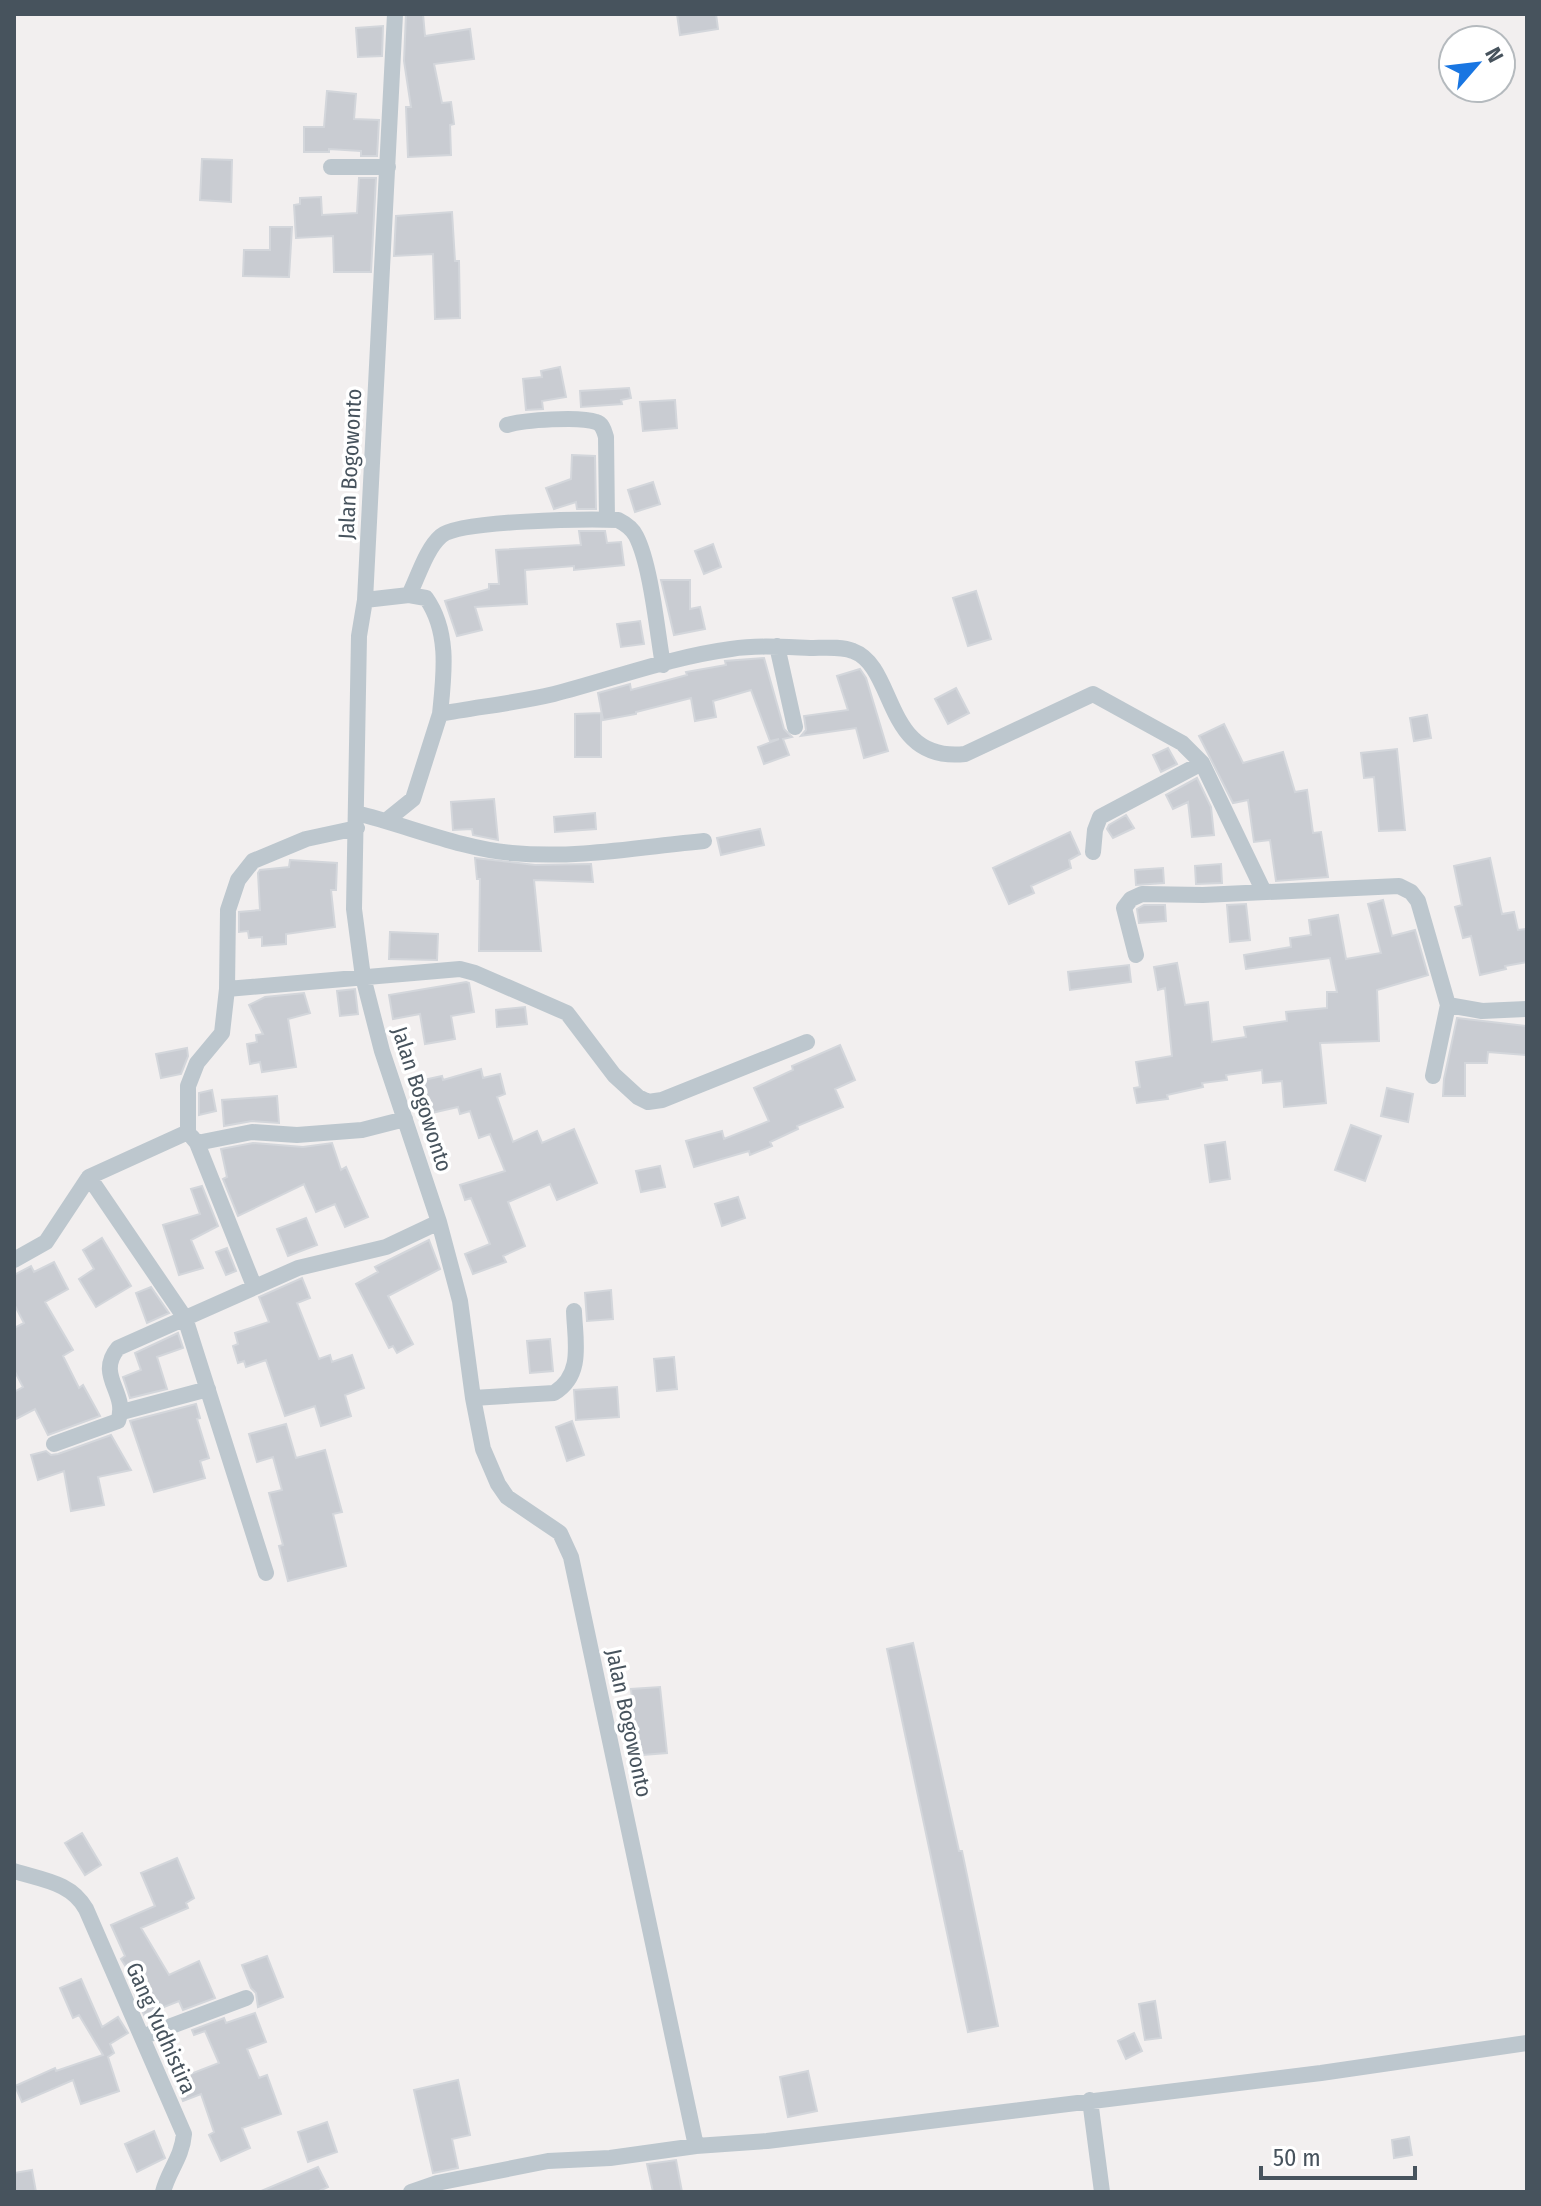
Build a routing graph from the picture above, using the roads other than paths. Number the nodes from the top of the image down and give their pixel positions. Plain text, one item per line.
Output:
1 (395, 14) edge
2 (331, 167) dead end
3 (388, 167) junction
4 (507, 425) dead end
5 (607, 520) junction
6 (409, 595) junction
7 (365, 600) junction
8 (777, 646) junction
9 (663, 665) junction
10 (440, 714) junction
11 (795, 727) dead end
12 (1202, 763) junction
13 (356, 820) junction
14 (387, 820) junction
15 (704, 841) dead end
16 (1093, 852) dead end
17 (1264, 892) junction
18 (1136, 955) dead end
19 (363, 977) junction
20 (227, 989) junction
21 (1448, 1005) junction
22 (1527, 1009) edge
23 (807, 1042) dead end
24 (1433, 1076) dead end
25 (405, 1119) junction
26 (193, 1138) junction
27 (89, 1177) junction
28 (439, 1222) junction
29 (14, 1260) edge
30 (254, 1286) junction
31 (574, 1311) dead end
32 (185, 1318) junction
33 (208, 1389) junction
34 (473, 1398) junction
35 (122, 1412) junction
36 (54, 1444) dead end
37 (266, 1573) dead end
38 (14, 1871) edge
39 (246, 1998) dead end
40 (142, 2037) junction
41 (1527, 2043) edge
42 (1090, 2100) junction
43 (696, 2146) junction
44 (163, 2192) edge
45 (411, 2192) edge
46 (1102, 2192) edge

1 - 3 street, Jalan Bogowonto
2 - 3 street
3 - 7 street, Jalan Bogowonto
4 - 5 street
5 - 6 street
5 - 9 street
6 - 7 street
6 - 10 street
7 - 13 street, Jalan Bogowonto
8 - 9 street
8 - 11 street
8 - 12 street
9 - 10 street
10 - 14 street
12 - 16 street
12 - 17 street
13 - 14 street
13 - 19 street, Jalan Bogowonto
13 - 20 street
14 - 15 street
17 - 18 street
17 - 21 street
19 - 20 street
19 - 23 street
19 - 25 street, Jalan Bogowonto
20 - 26 street
21 - 22 street
21 - 24 street
25 - 26 street
25 - 28 street, Jalan Bogowonto
26 - 27 street
26 - 30 street
27 - 29 street
27 - 32 street
28 - 30 street
28 - 34 street, Jalan Bogowonto
30 - 32 street
31 - 34 street
32 - 33 street
32 - 35 street
33 - 35 street
33 - 37 street
34 - 43 street, Jalan Bogowonto
35 - 36 street
38 - 40 street, Gang Yudhistira
39 - 40 street
40 - 44 street, Gang Yudhistira
41 - 42 street
42 - 43 street
42 - 46 street
43 - 45 street

